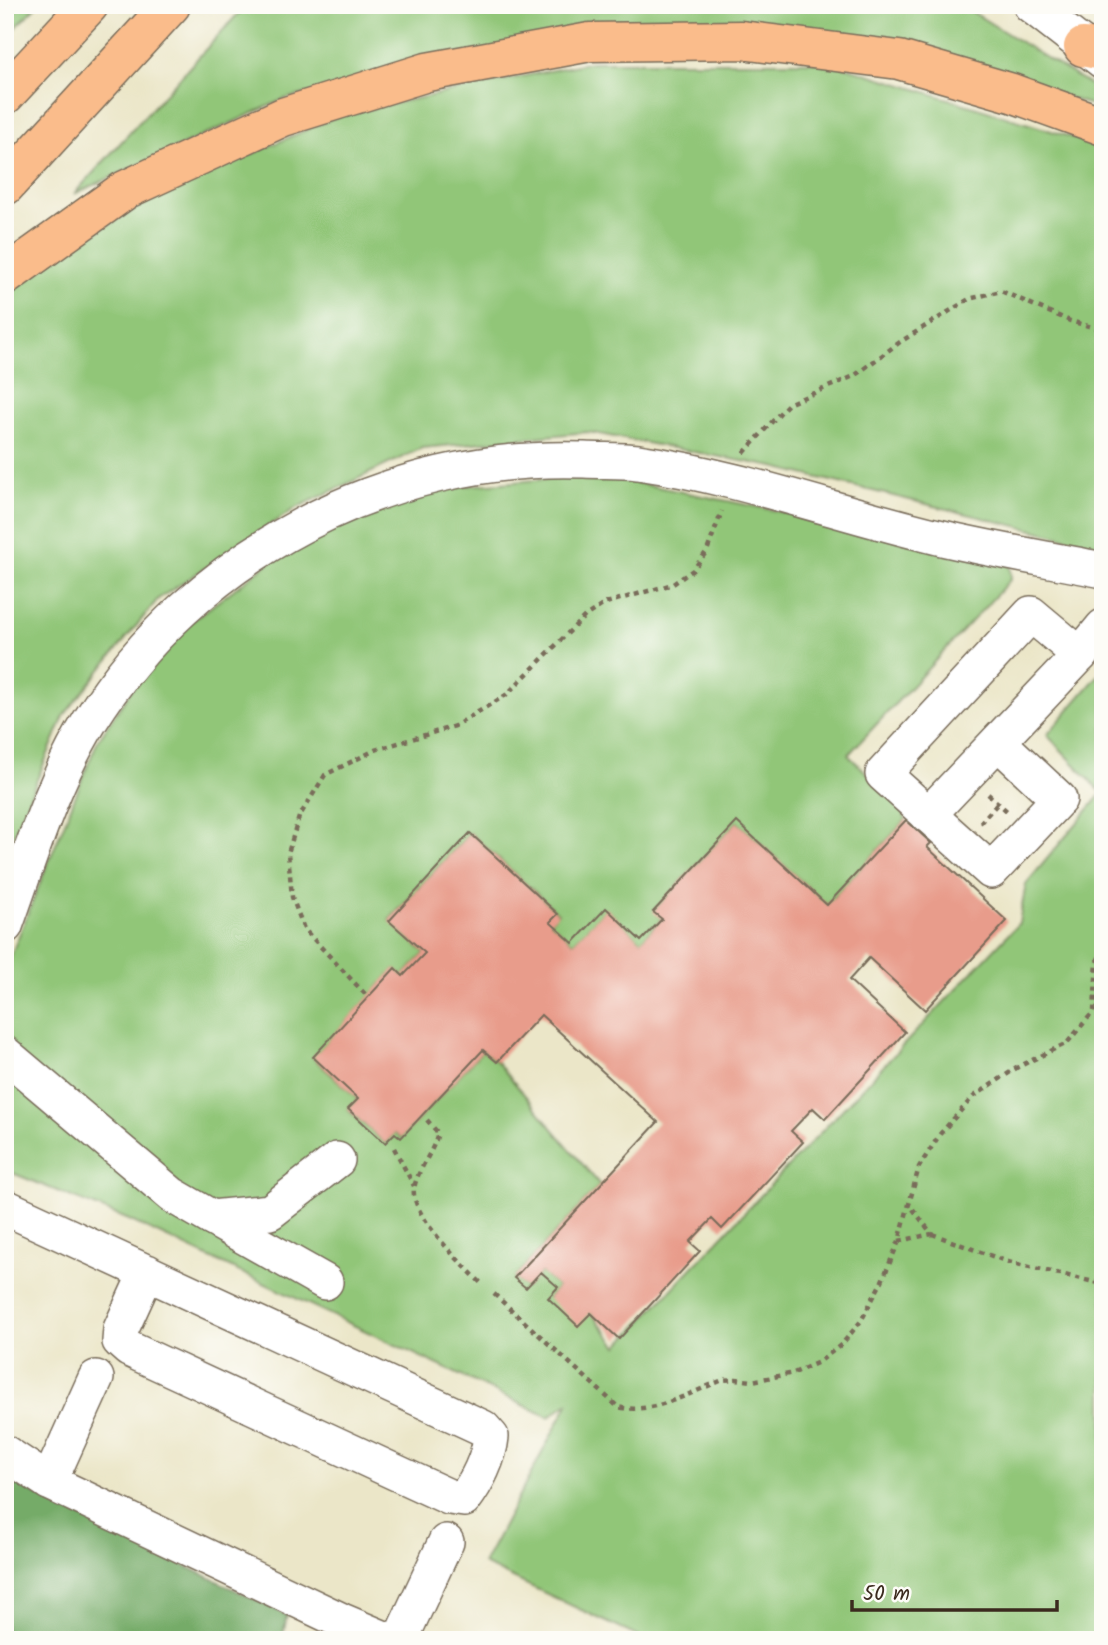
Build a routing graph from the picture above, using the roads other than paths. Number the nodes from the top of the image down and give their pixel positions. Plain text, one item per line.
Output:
1 (89, 5) edge
2 (171, 5) edge
3 (1031, 5) edge
4 (1096, 53) edge
5 (5, 95) edge
6 (1103, 126) edge
7 (5, 187) edge
8 (5, 276) edge
9 (1103, 570) edge
10 (1103, 626) edge
11 (1080, 655) junction
12 (998, 741) junction
13 (928, 815) junction
14 (5, 926) edge
15 (5, 1054) edge
16 (337, 1160) dead end
17 (5, 1207) edge
18 (212, 1218) junction
19 (147, 1272) junction
20 (325, 1282) dead end
21 (96, 1378) dead end
22 (5, 1453) edge
23 (49, 1482) junction
24 (446, 1542) dead end
25 (339, 1630) edge
26 (387, 1640) edge
27 (400, 1640) edge

1 - 5 highway
2 - 7 highway
3 - 4 street
6 - 8 highway
9 - 14 street
10 - 11 street
11 - 12 street
11 - 13 street
12 - 13 street
12 - 13 street
15 - 18 street
16 - 18 street
17 - 19 street
18 - 20 street
19 - 19 street
21 - 23 street
22 - 23 street
23 - 25 street
24 - 27 street
25 - 26 street

